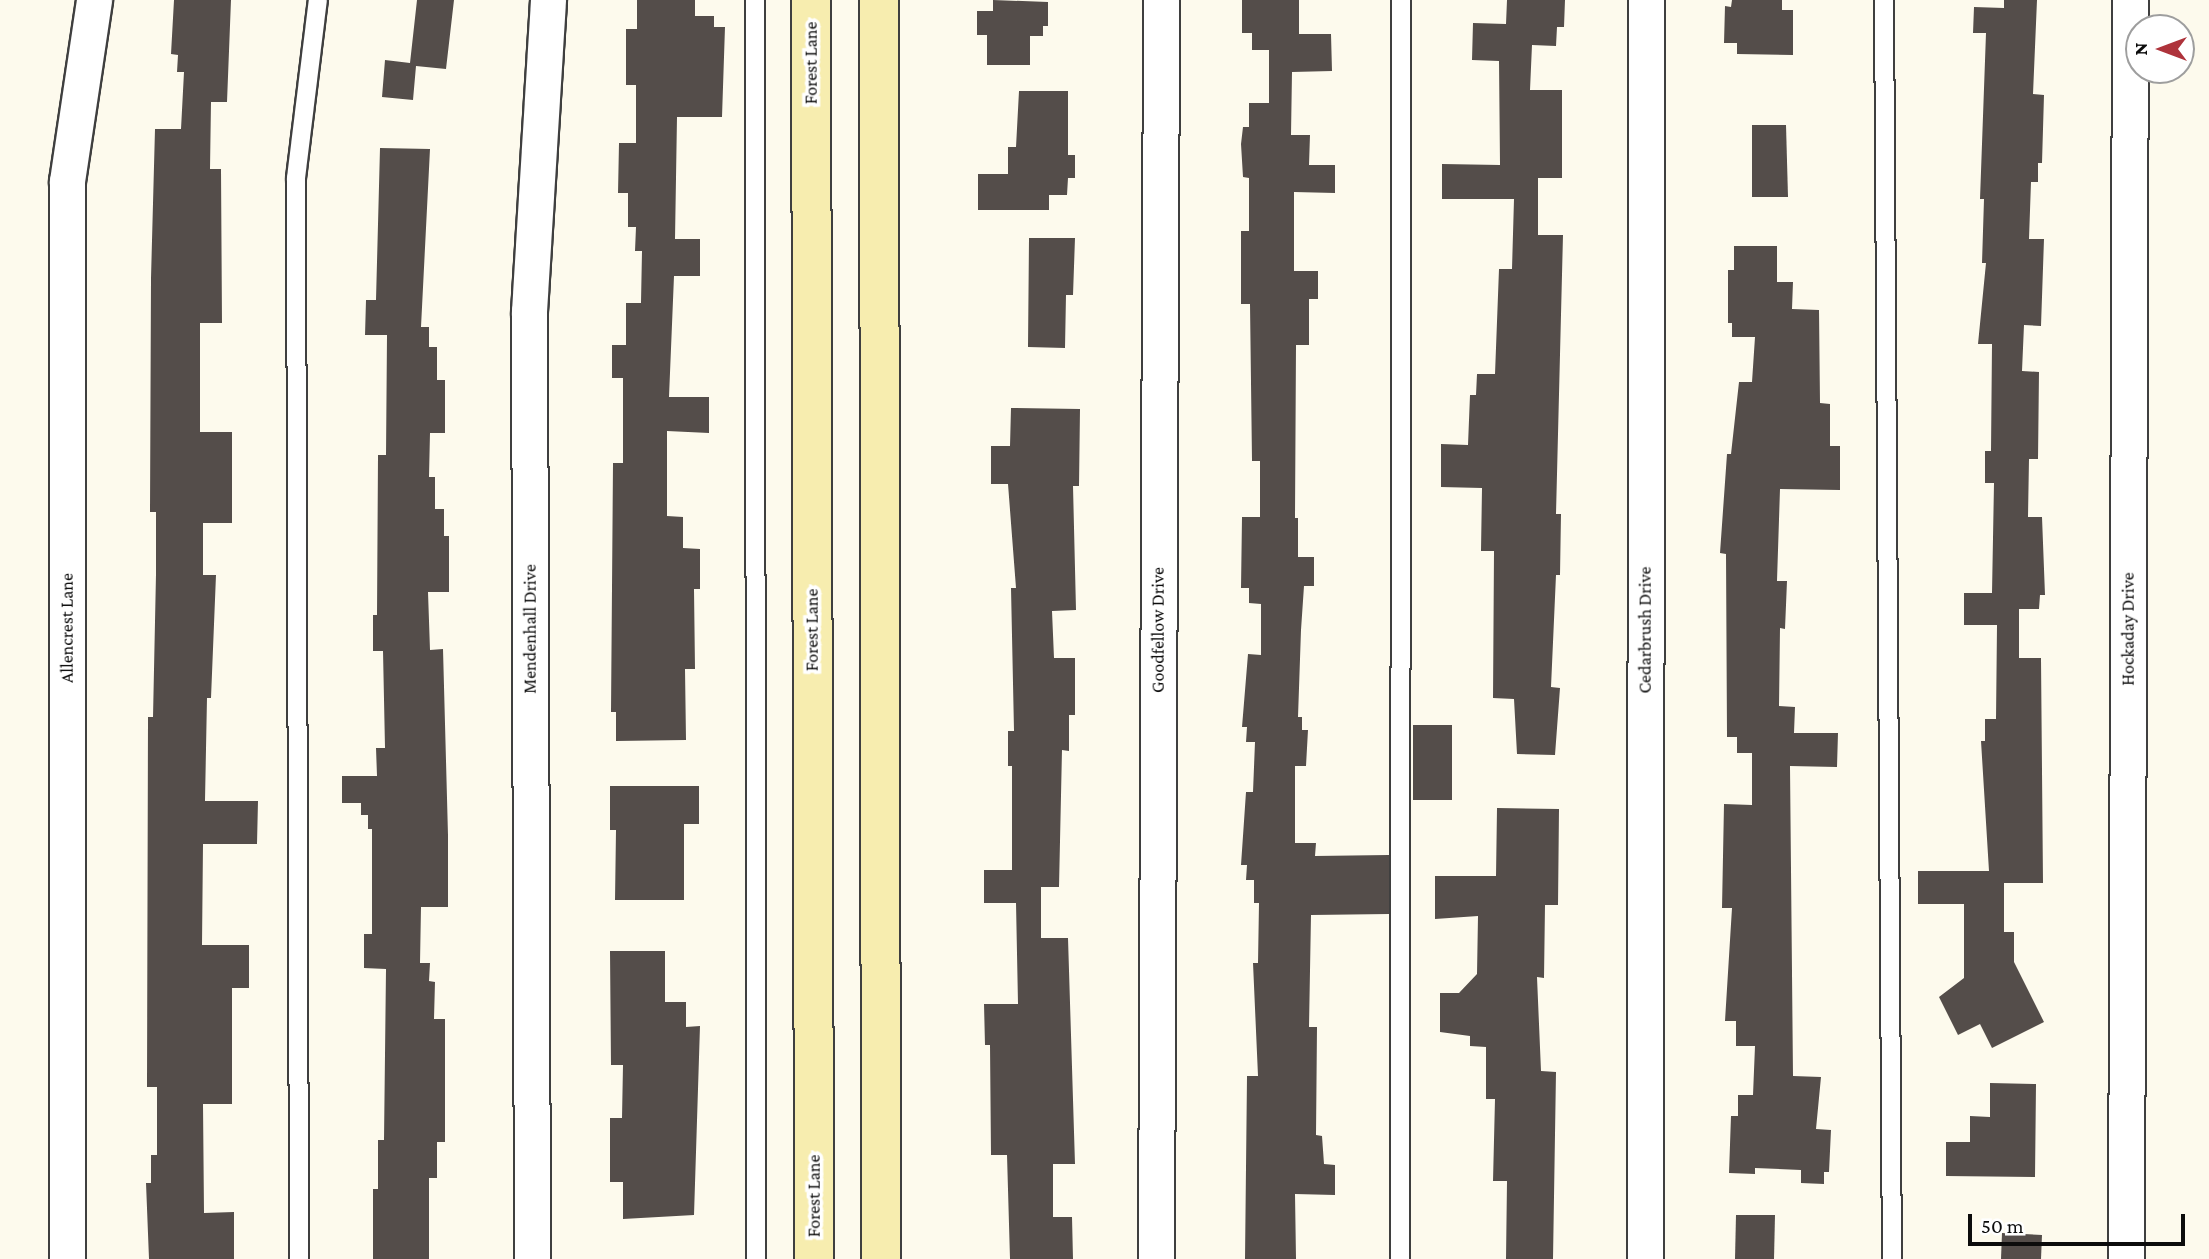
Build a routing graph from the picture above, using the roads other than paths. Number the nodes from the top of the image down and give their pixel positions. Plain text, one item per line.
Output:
1 (94, 0) edge
2 (318, 0) edge
3 (548, 0) edge
4 (755, 0) edge
5 (811, 0) edge
6 (879, 0) edge
7 (1161, 0) edge
8 (1401, 0) edge
9 (1646, 0) edge
10 (1884, 0) edge
11 (2130, 0) edge
12 (67, 1259) edge
13 (299, 1259) edge
14 (532, 1259) edge
15 (756, 1259) edge
16 (814, 1259) edge
17 (881, 1259) edge
18 (1156, 1259) edge
19 (1400, 1259) edge
20 (1645, 1259) edge
21 (1892, 1259) edge
22 (2126, 1259) edge

1 - 12 street, Allencrest Lane
2 - 13 lane
3 - 14 street, Mendenhall Drive
4 - 15 lane
5 - 16 main road, Forest Lane
6 - 17 main road
7 - 18 street, Goodfellow Drive
8 - 19 lane
9 - 20 street, Cedarbrush Drive
10 - 21 lane
11 - 22 street, Hockaday Drive

